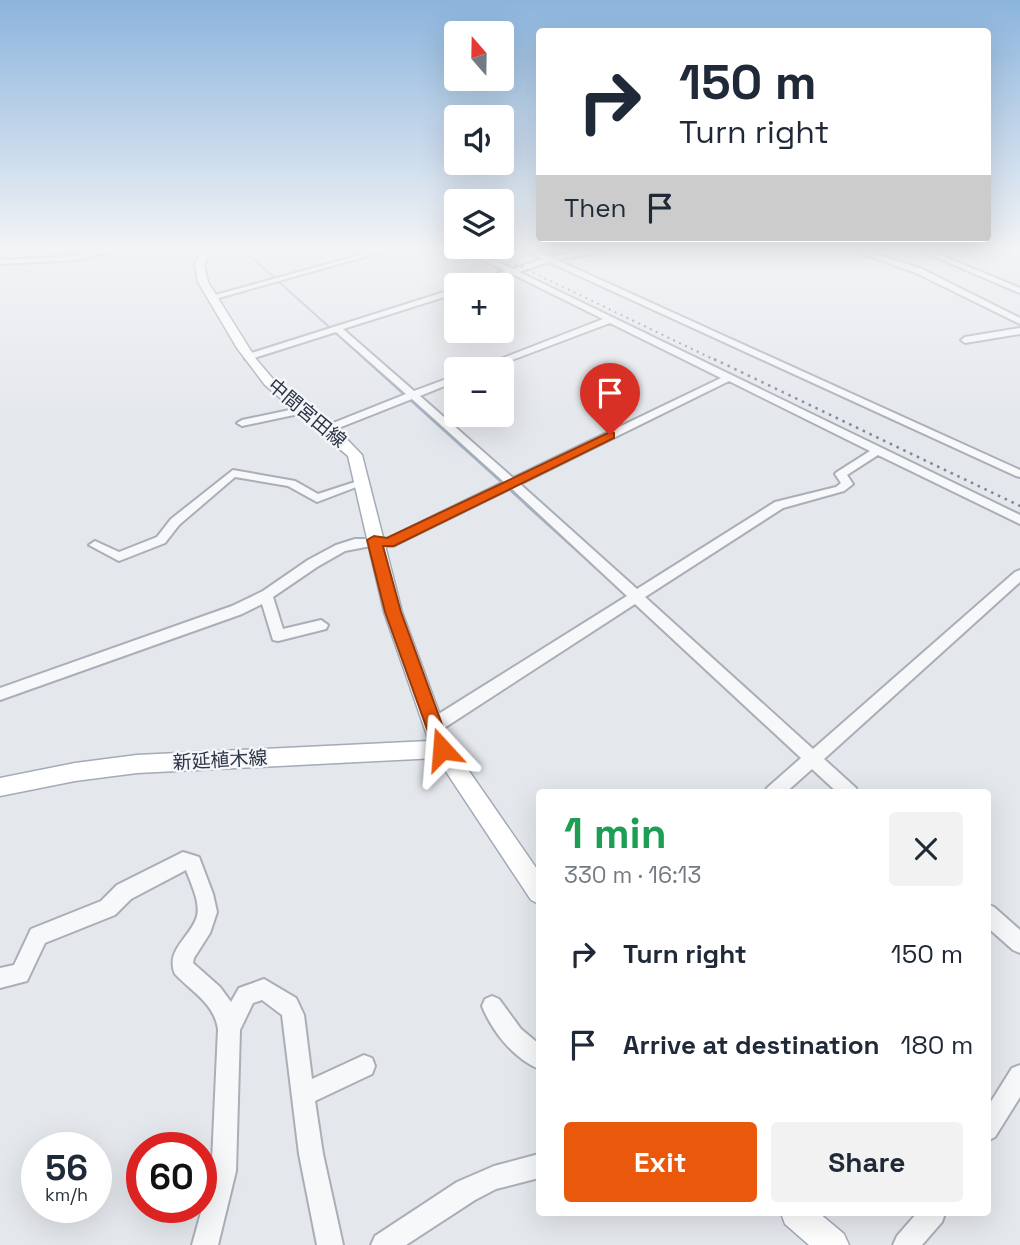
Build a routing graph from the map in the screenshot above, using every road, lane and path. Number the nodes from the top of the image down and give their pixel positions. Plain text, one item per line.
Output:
1 (217, 305) edge
2 (411, 305) edge
3 (581, 305) edge
4 (651, 305) edge
5 (988, 305) edge
6 (611, 319) junction
7 (1020, 321) edge
8 (338, 329) junction
9 (1020, 331) edge
10 (965, 340) dead end
11 (248, 357) junction
12 (511, 357) edge
13 (730, 377) junction
14 (444, 383) edge
15 (413, 395) junction
16 (304, 410) junction
17 (242, 424) dead end
18 (327, 429) junction
19 (878, 450) junction
20 (1020, 474) edge
21 (361, 483) junction
22 (512, 483) junction
23 (1020, 520) edge
24 (374, 540) junction
25 (95, 545) dead end
26 (1020, 575) edge
27 (266, 595) junction
28 (637, 598) junction
29 (321, 625) dead end
30 (0, 694) edge
31 (435, 726) junction
32 (442, 749) junction
33 (811, 759) junction
34 (0, 787) edge
35 (777, 789) edge
36 (845, 789) edge
37 (536, 888) edge
38 (991, 918) edge
39 (1020, 943) edge
40 (0, 978) edge
41 (492, 1006) dead end
42 (229, 1029) junction
43 (536, 1056) edge
44 (364, 1066) dead end
45 (1020, 1076) edge
46 (303, 1095) junction
47 (991, 1123) edge
48 (217, 1138) edge
49 (536, 1167) edge
50 (799, 1216) edge
51 (930, 1216) edge
52 (207, 1223) edge
53 (205, 1245) edge
54 (330, 1245) edge
55 (384, 1245) edge
56 (833, 1245) edge
57 (906, 1245) edge

1 - 11 main road, 中間宮田線
2 - 8 street
3 - 6 street
4 - 20 street
5 - 7 street
6 - 12 street
6 - 13 street
8 - 11 street
8 - 15 street
9 - 10 street
11 - 16 main road, 中間宮田線
13 - 19 street
13 - 22 street
14 - 15 street
15 - 18 street
15 - 22 street
16 - 17 street
16 - 18 main road, 中間宮田線
18 - 21 main road, 中間宮田線
19 - 23 street
19 - 28 street
21 - 24 main road, 中間宮田線
21 - 25 street
22 - 24 street
22 - 28 street
24 - 27 street
24 - 31 main road, 中間宮田線
26 - 33 street
27 - 29 street
27 - 30 street
28 - 31 street
28 - 33 street
31 - 32 main road, 中間宮田線
32 - 34 main road, 新延植木線
32 - 37 main road, 中間宮田線
33 - 35 street
33 - 36 street
38 - 39 street
40 - 42 street
41 - 43 street
42 - 46 street
42 - 48 street
44 - 46 street
45 - 47 street
46 - 54 street
49 - 55 street
50 - 56 main road
51 - 57 street
52 - 53 street

